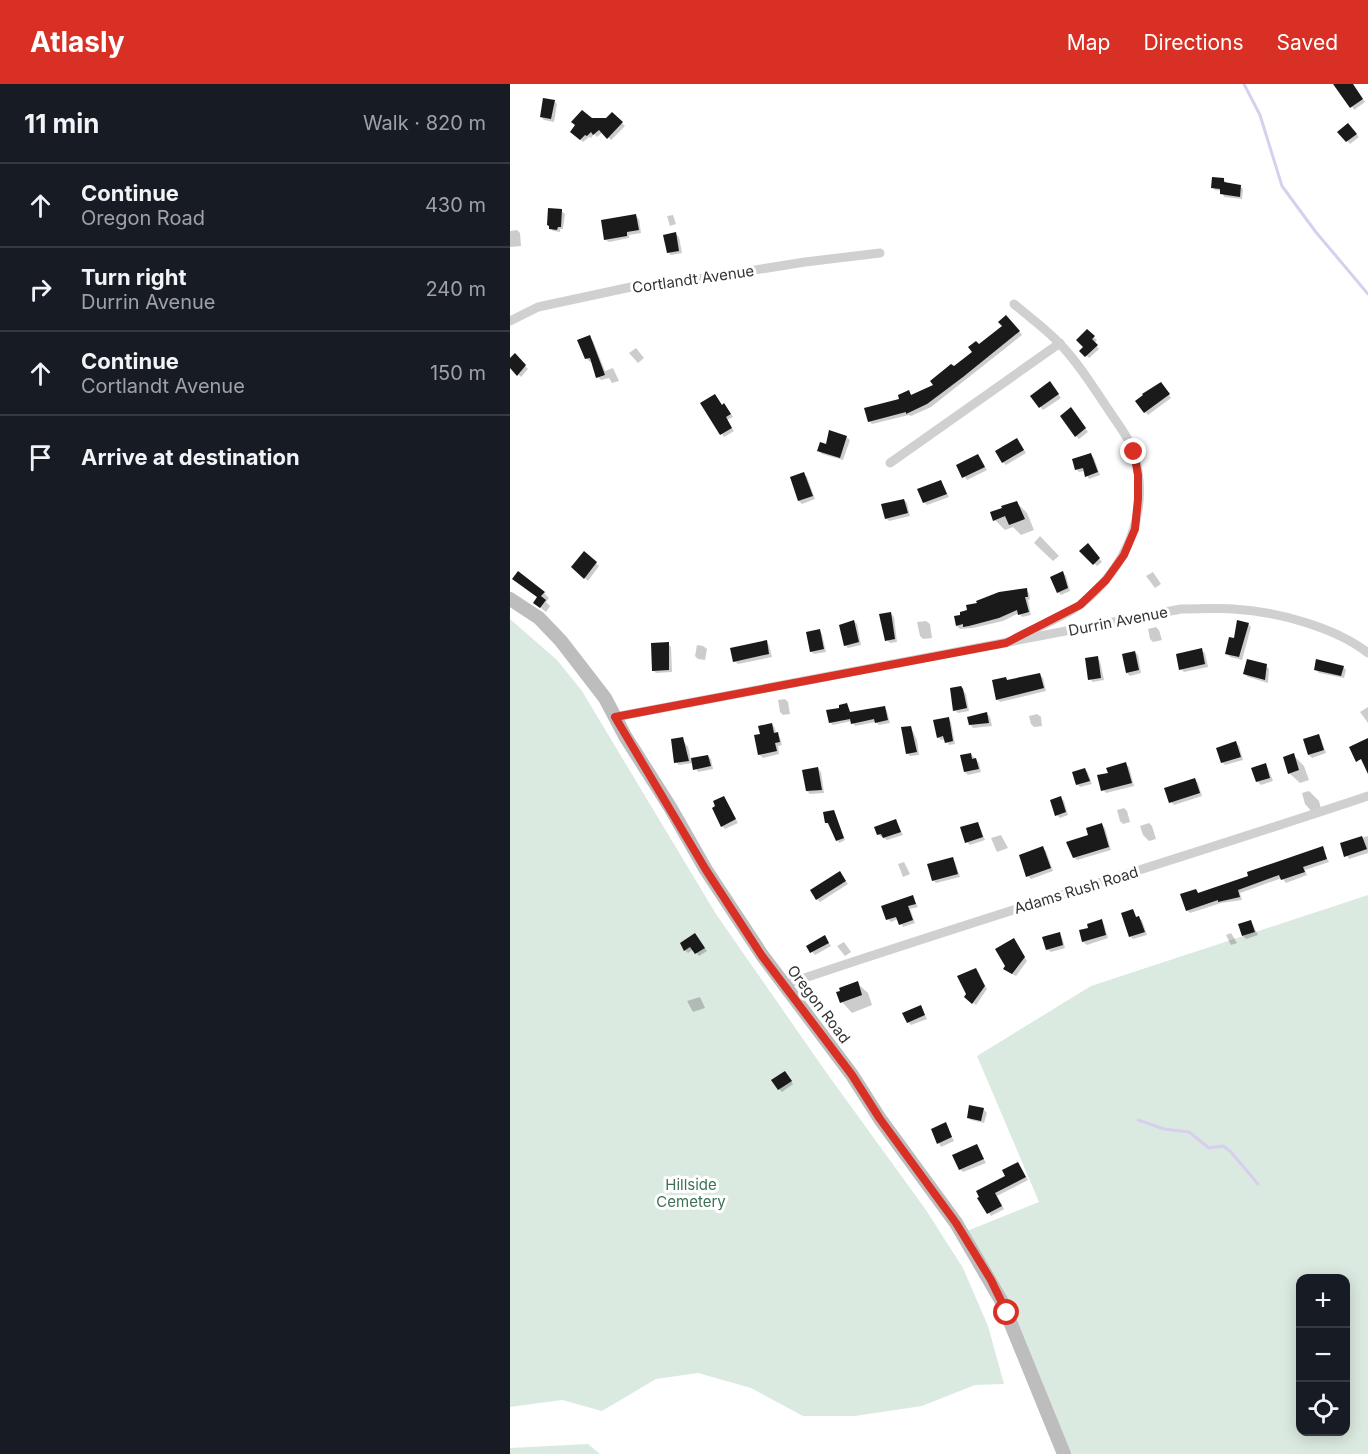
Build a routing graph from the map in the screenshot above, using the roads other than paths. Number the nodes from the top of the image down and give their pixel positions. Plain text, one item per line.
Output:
1 (880, 253) dead end
2 (1014, 304) dead end
3 (510, 321) edge
4 (1060, 343) junction
5 (890, 463) dead end
6 (510, 599) edge
7 (1006, 643) junction
8 (1368, 653) edge
9 (615, 717) junction
10 (1368, 796) edge
11 (784, 985) junction
12 (1064, 1454) edge

1 - 3 street, Cortlandt Avenue
2 - 4 street
4 - 5 street
4 - 7 street
6 - 9 street, Oregon Road
7 - 8 street, Durrin Avenue
7 - 9 street, Durrin Avenue
9 - 11 street, Oregon Road
10 - 11 street, Adams Rush Road
11 - 12 street, Oregon Road

